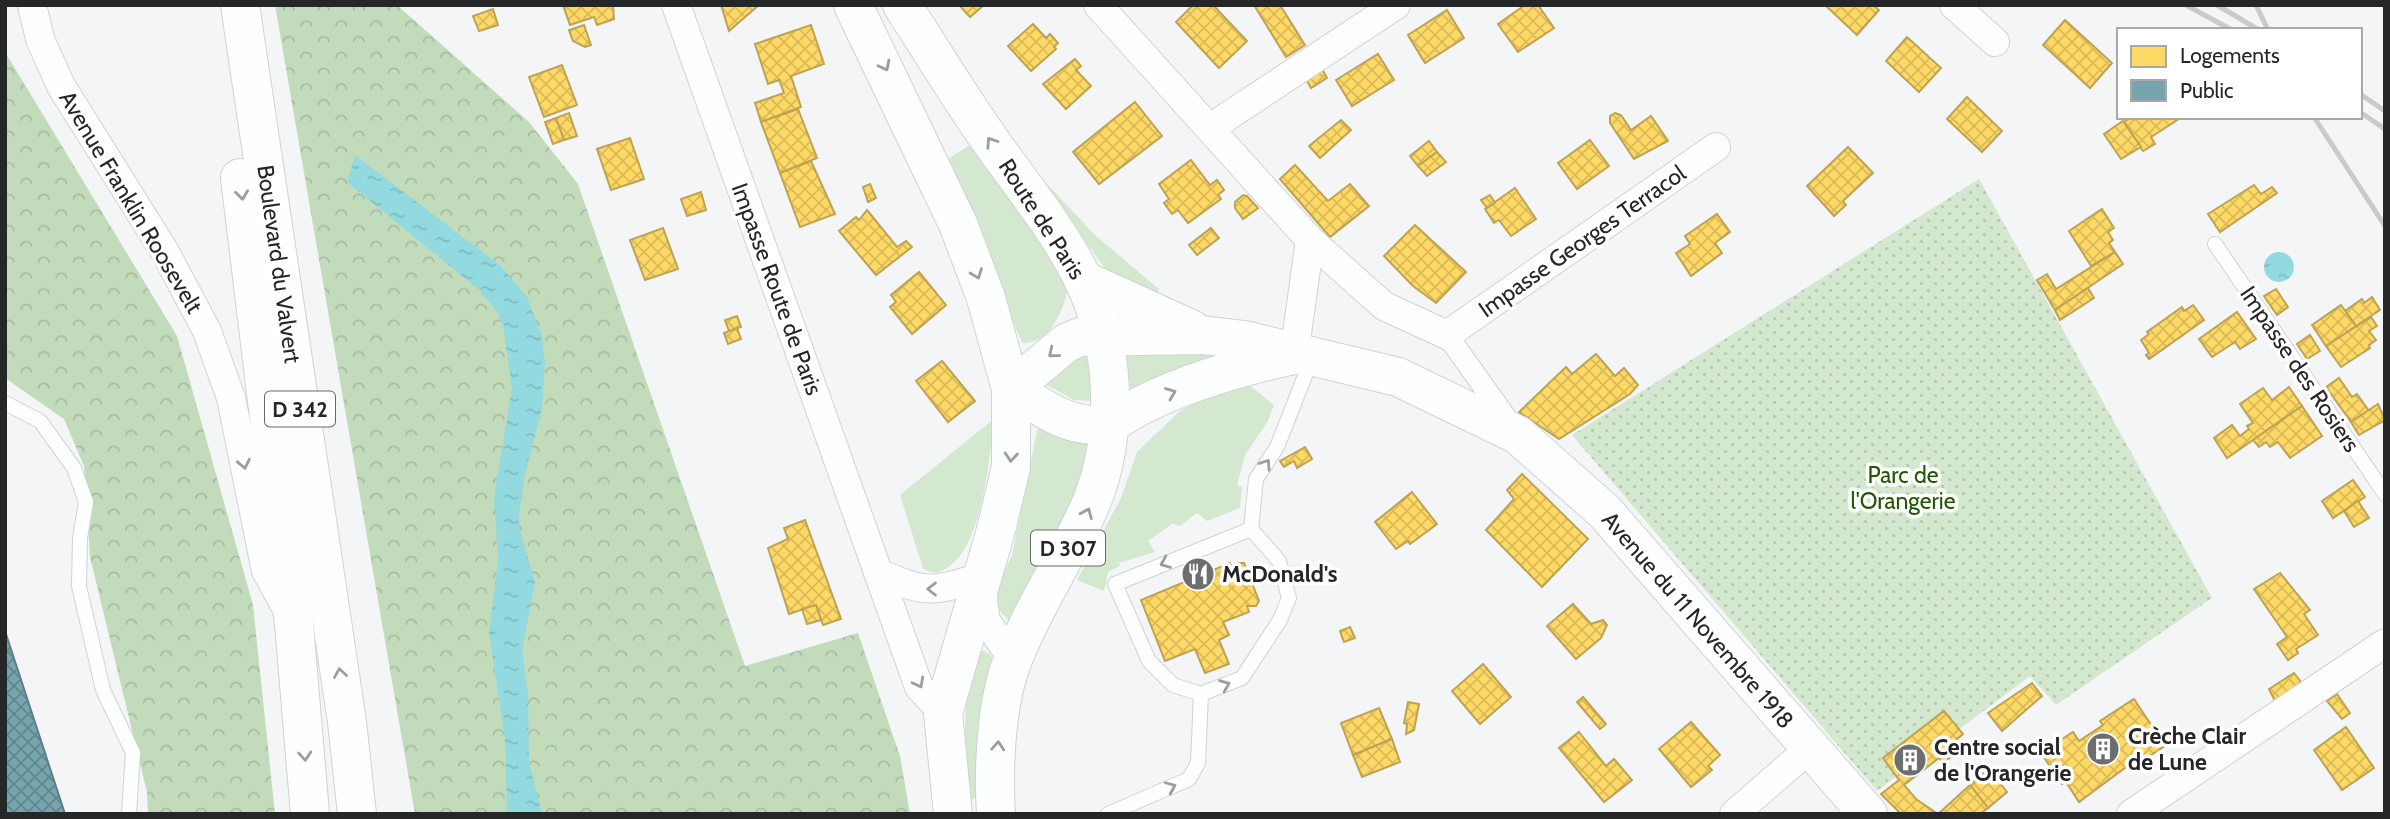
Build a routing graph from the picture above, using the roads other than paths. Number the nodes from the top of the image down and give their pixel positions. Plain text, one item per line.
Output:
1 (32, 5) edge
2 (218, 5) edge
3 (240, 5) edge
4 (676, 5) edge
5 (853, 5) edge
6 (902, 5) edge
7 (1098, 5) edge
8 (1396, 5) edge
9 (1954, 5) edge
10 (1995, 42) dead end
11 (1210, 128) junction
12 (1716, 147) dead end
13 (1310, 240) junction
14 (2215, 244) dead end
15 (1083, 280) junction
16 (1103, 335) junction
17 (1203, 335) junction
18 (1447, 335) junction
19 (1303, 357) junction
20 (1011, 389) junction
21 (230, 398) junction
22 (5, 402) edge
23 (1110, 424) junction
24 (1518, 435) junction
25 (273, 443) junction
26 (312, 484) junction
27 (2385, 494) edge
28 (1251, 528) junction
29 (878, 573) junction
30 (980, 576) junction
31 (295, 624) junction
32 (2385, 643) edge
33 (1013, 659) junction
34 (1201, 694) junction
35 (943, 713) junction
36 (347, 722) junction
37 (1809, 749) junction
38 (129, 814) edge
39 (310, 814) edge
40 (357, 814) edge
41 (367, 814) edge
42 (953, 814) edge
43 (996, 814) edge
44 (1108, 814) edge
45 (1734, 814) edge
46 (1868, 814) edge
47 (2131, 814) edge

1 - 21 street, Avenue Franklin Roosevelt
2 -> 25 main road, Boulevard du Valvert / D 342
3 - 26 main road, Boulevard du Valvert / D 342
4 - 29 street, Impasse Route de Paris
5 -> 20 main road
15 -> 6 main road, Route de Paris / D 307
7 - 11 street, Avenue du 11 Novembre 1918
8 - 11 street
9 - 10 street
11 - 13 street, Avenue du 11 Novembre 1918
12 - 18 street, Impasse Georges Terracol
13 - 18 street, Avenue du 11 Novembre 1918
13 - 19 street
14 - 27 lane, Impasse des Rosiers
15 - 16 main road, Route de Paris / D 307
15 - 17 main road
16 - 17 main road, Avenue du 11 Novembre 1918
16 -> 20 main road, Avenue du 11 Novembre 1918
16 - 23 main road, Route de Paris / D 307
17 - 19 main road, Avenue du 11 Novembre 1918
18 - 24 street, Avenue du 11 Novembre 1918
23 -> 19 main road, Avenue du 11 Novembre 1918
19 - 24 main road, Avenue du 11 Novembre 1918
28 -> 19 lane
20 - 23 main road
20 -> 30 main road
21 - 25 street, Avenue Franklin Roosevelt
21 -> 31 street, Avenue Franklin Roosevelt
22 - 38 lane
33 -> 23 main road, Route de Paris / D 307
24 - 37 main road, Avenue du 11 Novembre 1918
25 - 26 street, Avenue Franklin Roosevelt
25 - 31 main road, Boulevard du Valvert / D 342
36 -> 26 main road, Boulevard du Valvert / D 342
34 -> 28 lane
28 -> 34 lane
30 -> 29 street
29 -> 35 street, Impasse Route de Paris
30 - 33 street
30 - 35 main road
31 -> 39 main road, Boulevard du Valvert / D 342
32 - 47 street
43 -> 33 main road, Route de Paris / D 307
44 -> 34 lane
35 - 42 main road
36 - 40 main road, Boulevard du Valvert / D 342
36 - 41 main road
37 - 45 street
37 - 46 main road, Avenue du 11 Novembre 1918

